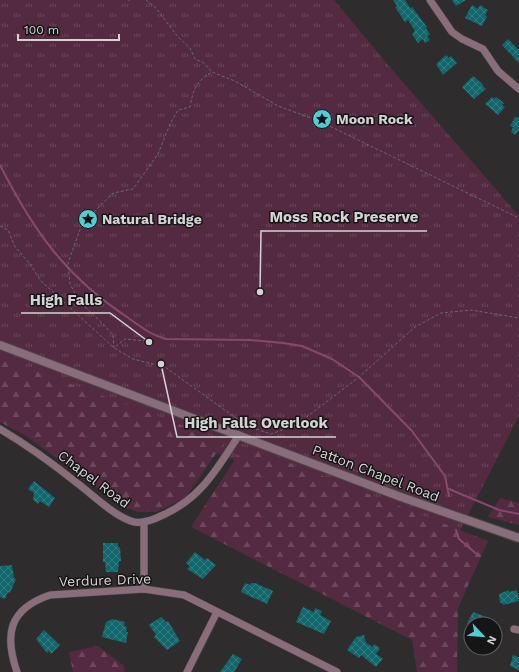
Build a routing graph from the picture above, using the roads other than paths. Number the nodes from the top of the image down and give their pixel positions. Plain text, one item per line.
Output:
1 (430, 0) edge
2 (519, 89) edge
3 (0, 345) edge
4 (0, 429) edge
5 (238, 435) junction
6 (144, 522) junction
7 (519, 538) edge
8 (144, 589) junction
9 (217, 612) junction
10 (17, 672) edge
11 (187, 672) edge
12 (337, 672) edge

1 - 2 street
3 - 5 street, Patton Chapel Road
4 - 6 street, Chapel Road
5 - 6 street
5 - 7 street, Patton Chapel Road
6 - 8 street
8 - 9 street, Verdure Drive
8 - 10 street, Verdure Drive
9 - 11 street
9 - 12 street, Verdure Drive

